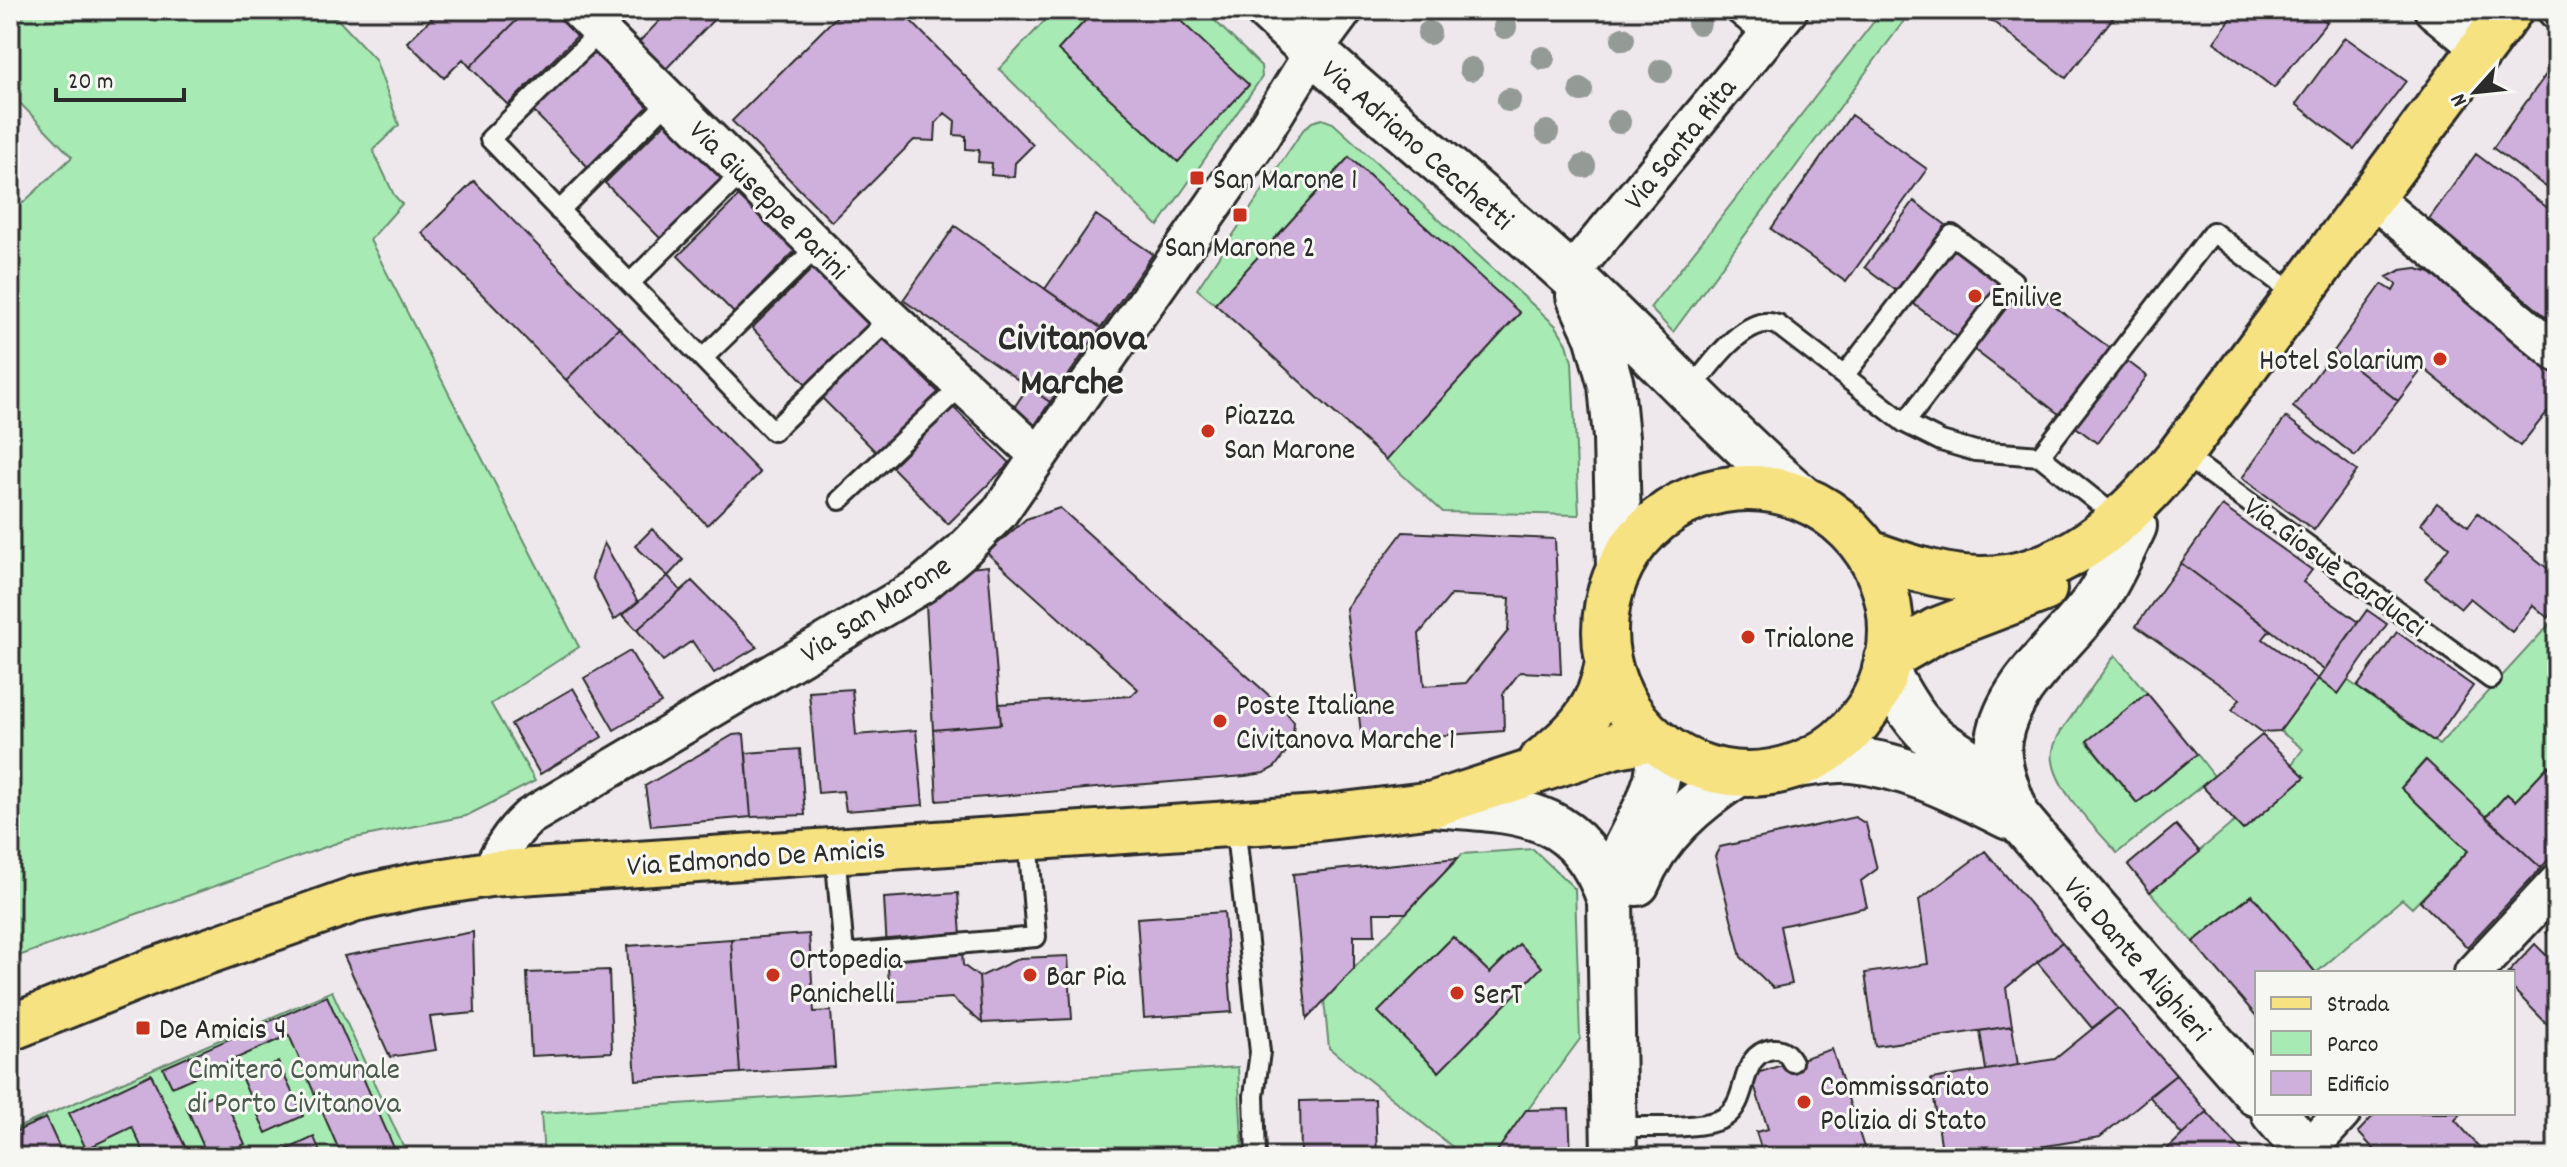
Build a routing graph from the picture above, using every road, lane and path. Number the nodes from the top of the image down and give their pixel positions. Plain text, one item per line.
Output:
1 (1268, 10) edge
2 (1344, 10) edge
3 (1732, 10) edge
4 (1789, 10) edge
5 (2433, 10) edge
6 (2510, 10) edge
7 (590, 21) edge
8 (1766, 38) junction
9 (2481, 49) junction
10 (1313, 52) junction
11 (670, 100) junction
12 (743, 172) junction
13 (2371, 197) junction
14 (559, 211) junction
15 (818, 246) junction
16 (1570, 275) junction
17 (630, 283) junction
18 (2297, 296) junction
19 (890, 318) junction
20 (2557, 353) edge
21 (703, 358) junction
22 (1844, 376) junction
23 (961, 386) junction
24 (1689, 392) junction
25 (1905, 423) junction
26 (1039, 456) junction
27 (2040, 456) junction
28 (2171, 466) junction
29 (1802, 498) junction
30 (840, 500) dead end
31 (2127, 523) junction
32 (1867, 552) junction
33 (1619, 568) junction
34 (1608, 662) junction
35 (1886, 664) junction
36 (2491, 679) dead end
37 (1657, 741) junction
38 (1803, 764) junction
39 (1738, 774) junction
40 (1523, 776) junction
41 (1434, 804) junction
42 (2019, 822) junction
43 (1235, 824) junction
44 (1028, 838) junction
45 (835, 851) junction
46 (489, 874) junction
47 (2557, 883) edge
48 (1610, 900) junction
49 (2475, 971) edge
50 (1612, 1022) junction
51 (10, 1028) edge
52 (1792, 1062) dead end
53 (2255, 1092) edge
54 (2276, 1115) edge
55 (2340, 1115) edge
56 (1613, 1142) edge
57 (2310, 1154) edge
58 (1256, 1157) edge

1 - 10 main road, Via Adriano Cecchetti
2 - 10 street, Via San Marone
3 - 8 lane
4 - 8 street, Via Santa Rita
5 - 9 street
6 - 9 main road
7 - 11 street, Via Giuseppe Parini
7 - 14 lane
8 - 16 street, Via Santa Rita
9 - 13 main road
10 - 16 main road, Via Adriano Cecchetti
10 - 26 street, Via San Marone
11 - 12 street, Via Giuseppe Parini
11 - 14 lane
12 - 15 street, Via Giuseppe Parini
12 - 17 lane
13 - 18 main road
13 - 20 street
14 - 17 lane
15 - 19 street, Via Giuseppe Parini
15 - 21 lane
16 - 24 main road, Via Adriano Cecchetti
16 - 33 main road, Via Adriano Cecchetti
17 - 21 lane
18 - 27 lane
18 - 28 main road
19 - 21 lane
19 - 23 street, Via Giuseppe Parini
22 - 24 lane
22 - 25 lane
22 - 25 lane
23 - 26 street, Via Giuseppe Parini
23 - 30 lane
24 - 29 main road, Via Adriano Cecchetti
25 - 27 lane
26 - 46 street, Via San Marone
27 - 31 lane
28 - 31 main road
28 - 36 lane, Via Giosuè Carducci
29 - 32 main road
29 - 33 main road
31 - 32 main road
31 - 35 main road
31 - 42 main road
32 - 35 main road
33 - 34 main road
34 - 37 main road
34 - 40 main road, Via Edmondo De Amicis
35 - 38 main road
35 - 42 main road, Via Dante Alighieri
37 - 39 main road
37 - 40 main road, Via Edmondo De Amicis
37 - 48 main road
38 - 39 main road
38 - 42 main road, Via Dante Alighieri
39 - 50 main road
40 - 41 main road, Via Edmondo De Amicis
41 - 43 main road, Via Edmondo De Amicis
41 - 48 main road
42 - 53 main road, Via Dante Alighieri
43 - 44 main road, Via Edmondo De Amicis
43 - 58 lane
44 - 45 main road, Via Edmondo De Amicis
44 - 45 lane
45 - 46 main road, Via Edmondo De Amicis
46 - 51 main road, Via Edmondo De Amicis
47 - 49 street
48 - 50 main road
50 - 56 main road
52 - 56 lane
54 - 57 main road
55 - 57 street

